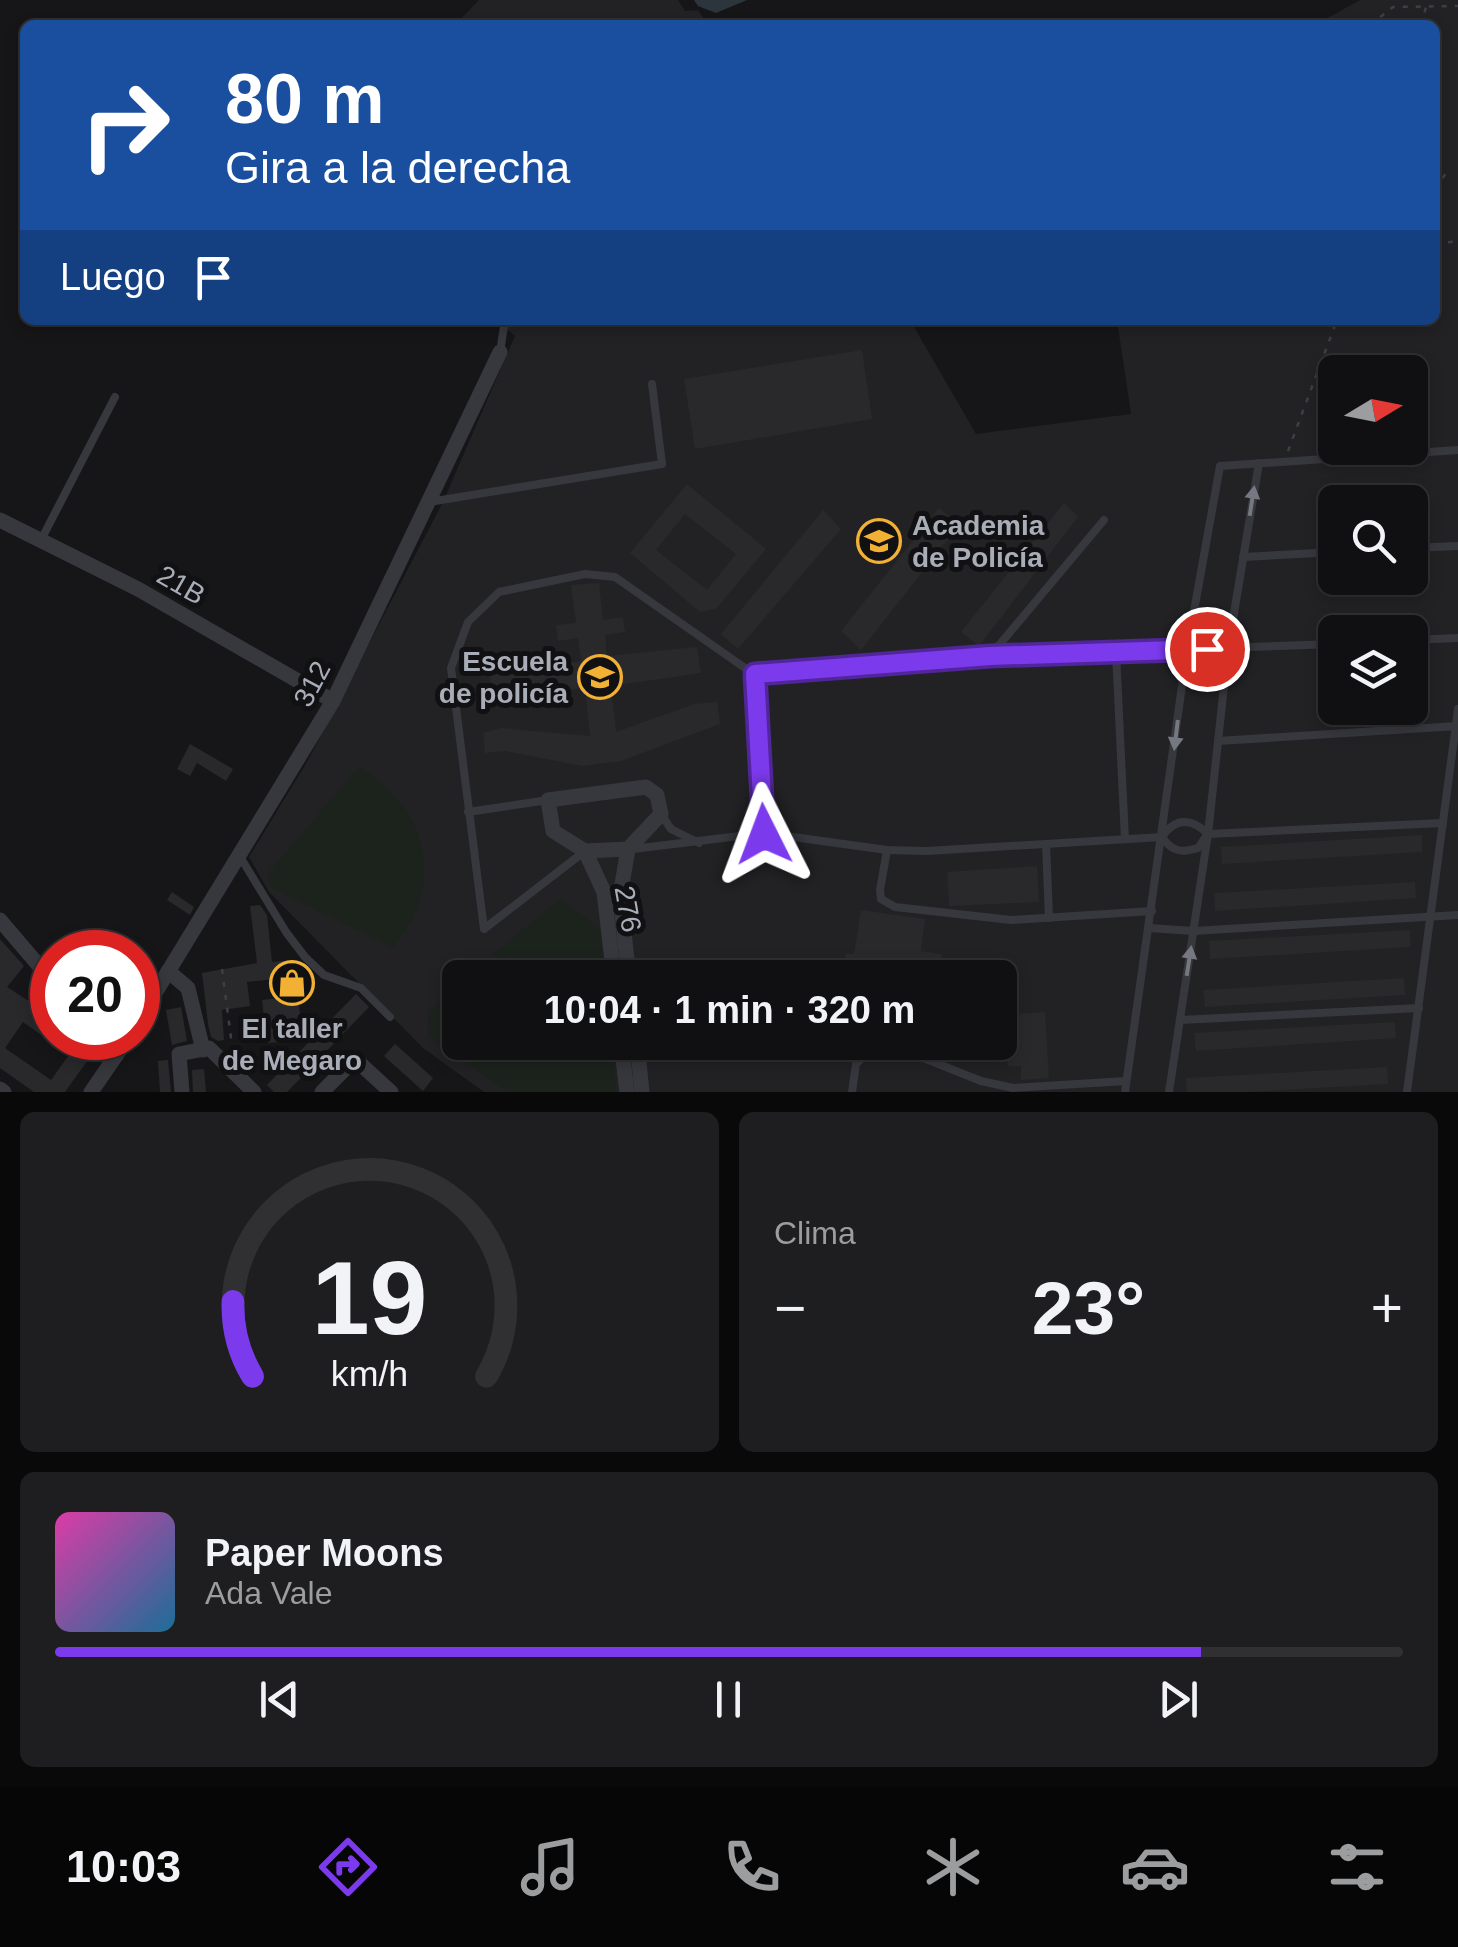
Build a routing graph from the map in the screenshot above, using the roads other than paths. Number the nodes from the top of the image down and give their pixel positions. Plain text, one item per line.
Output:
1 (504, 325) edge
2 (500, 352) joint
3 (652, 384) dead end
4 (115, 397) dead end
5 (1458, 450) edge
6 (1259, 462) junction
7 (428, 502) junction
8 (0, 520) edge
9 (1104, 520) dead end
10 (41, 540) junction
11 (1458, 546) edge
12 (1428, 547) edge
13 (1318, 553) edge
14 (1243, 557) junction
15 (1458, 638) edge
16 (1428, 639) edge
17 (1318, 645) edge
18 (1228, 649) junction
19 (1187, 650) junction
20 (1116, 653) junction
21 (990, 656) junction
22 (755, 674) junction
23 (334, 701) junction
24 (1458, 709) edge
25 (1457, 726) edge
26 (1218, 740) junction
27 (548, 800) junction
28 (468, 812) junction
29 (660, 814) junction
30 (1443, 823) junction
31 (764, 834) junction
32 (1208, 834) junction
33 (1162, 837) junction
34 (1125, 839) junction
35 (700, 843) junction
36 (1046, 844) junction
37 (628, 849) junction
38 (887, 850) junction
39 (585, 851) junction
40 (239, 855) junction
41 (1152, 911) junction
42 (1458, 915) edge
43 (1428, 916) junction
44 (1049, 918) junction
45 (0, 920) edge
46 (1149, 928) junction
47 (1193, 930) junction
48 (30, 955) edge
49 (612, 960) edge
50 (627, 960) edge
51 (168, 971) junction
52 (160, 984) edge
53 (1419, 1008) junction
54 (390, 1017) dead end
55 (1180, 1020) junction
56 (203, 1050) junction
57 (113, 1060) edge
58 (623, 1060) edge
59 (639, 1060) edge
60 (1126, 1082) junction
61 (91, 1092) edge
62 (182, 1092) edge
63 (254, 1092) edge
64 (322, 1092) edge
65 (391, 1092) edge
66 (627, 1092) edge
67 (642, 1092) edge
68 (852, 1092) edge
69 (1124, 1092) edge
70 (1168, 1092) edge
71 (1407, 1092) edge

1 - 2 lane
2 - 7 street, 312
3 - 7 lane
4 - 10 lane
5 - 6 lane
14 -> 6 lane
6 - 19 lane
7 - 23 street, 312
8 - 10 street, 21B
9 - 21 lane
10 - 23 street, 21B
11 - 12 lane
13 - 14 lane
14 - 18 lane
15 - 16 lane
17 - 18 lane
18 - 19 lane
18 - 26 lane
19 - 20 lane
19 -> 33 lane
20 - 21 lane
20 - 34 lane
21 - 22 lane
22 - 28 lane
22 - 31 lane
23 - 40 street, 312
24 - 25 lane
25 - 26 lane
25 - 30 lane
26 - 32 lane
27 - 28 lane
27 - 29 street
27 - 39 street
28 - 39 lane
29 - 35 lane
29 - 37 street
30 - 32 lane
30 - 43 lane
31 - 35 lane
31 - 38 lane
32 - 33 lane
32 - 33 lane
32 - 47 lane
33 - 34 lane
33 - 41 lane
34 - 36 lane
35 - 37 lane
36 - 38 lane
36 - 44 lane
37 - 39 street
37 - 50 street, 276
38 - 44 lane
39 - 49 street, 276
40 - 51 street, 312
40 - 54 lane
41 - 44 lane
41 - 46 lane
42 - 43 lane
43 - 47 lane
43 - 53 lane
45 - 48 street
46 - 47 lane
46 - 60 lane
55 -> 47 lane
51 - 52 street, 312
51 - 56 street
53 - 55 lane
53 - 71 lane
55 - 70 lane
56 - 62 street
56 - 63 street
57 - 61 street
58 - 66 street
59 - 67 street
60 - 68 lane
60 - 69 lane
64 - 65 street

